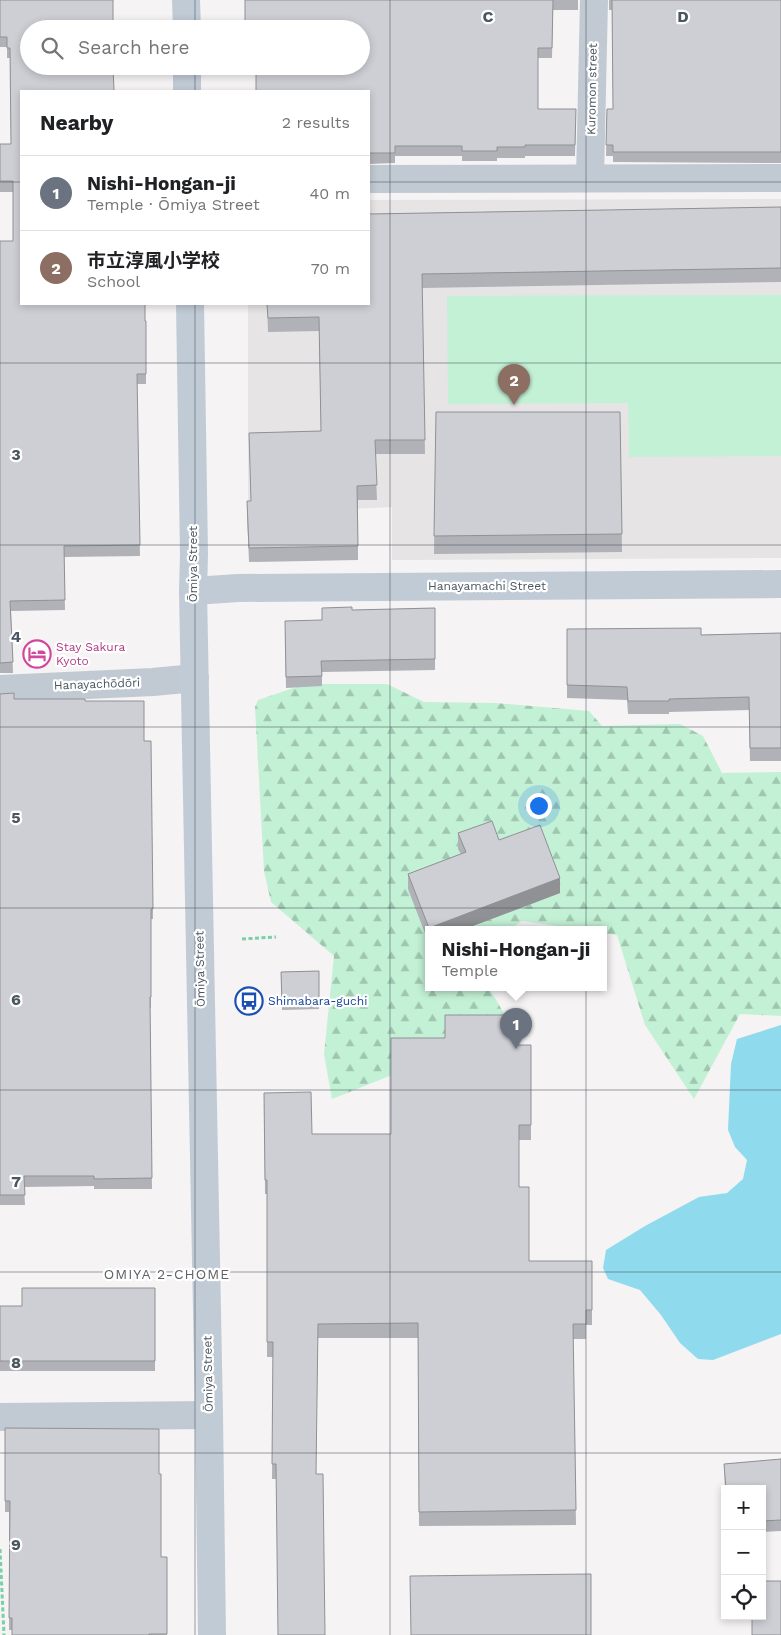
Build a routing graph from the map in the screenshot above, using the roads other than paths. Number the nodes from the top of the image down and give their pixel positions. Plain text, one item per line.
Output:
1 (186, 0) edge
2 (594, 0) edge
3 (187, 20) edge
4 (187, 75) edge
5 (187, 90) edge
6 (590, 178) junction
7 (781, 178) edge
8 (370, 179) edge
9 (190, 305) edge
10 (781, 584) edge
11 (192, 591) junction
12 (195, 678) junction
13 (0, 689) edge
14 (209, 1415) junction
15 (0, 1417) edge
16 (212, 1635) edge

1 - 3 street
2 - 6 street, Kuromon street
4 - 5 street
6 - 7 street
6 - 8 street
9 - 11 street, Ōmiya Street
10 - 11 street, Hanayamachi Street
11 - 12 street, Ōmiya Street
12 - 13 street, Hanayachōdōri
12 - 14 street, Ōmiya Street
14 - 15 street
14 - 16 street, Ōmiya Street

